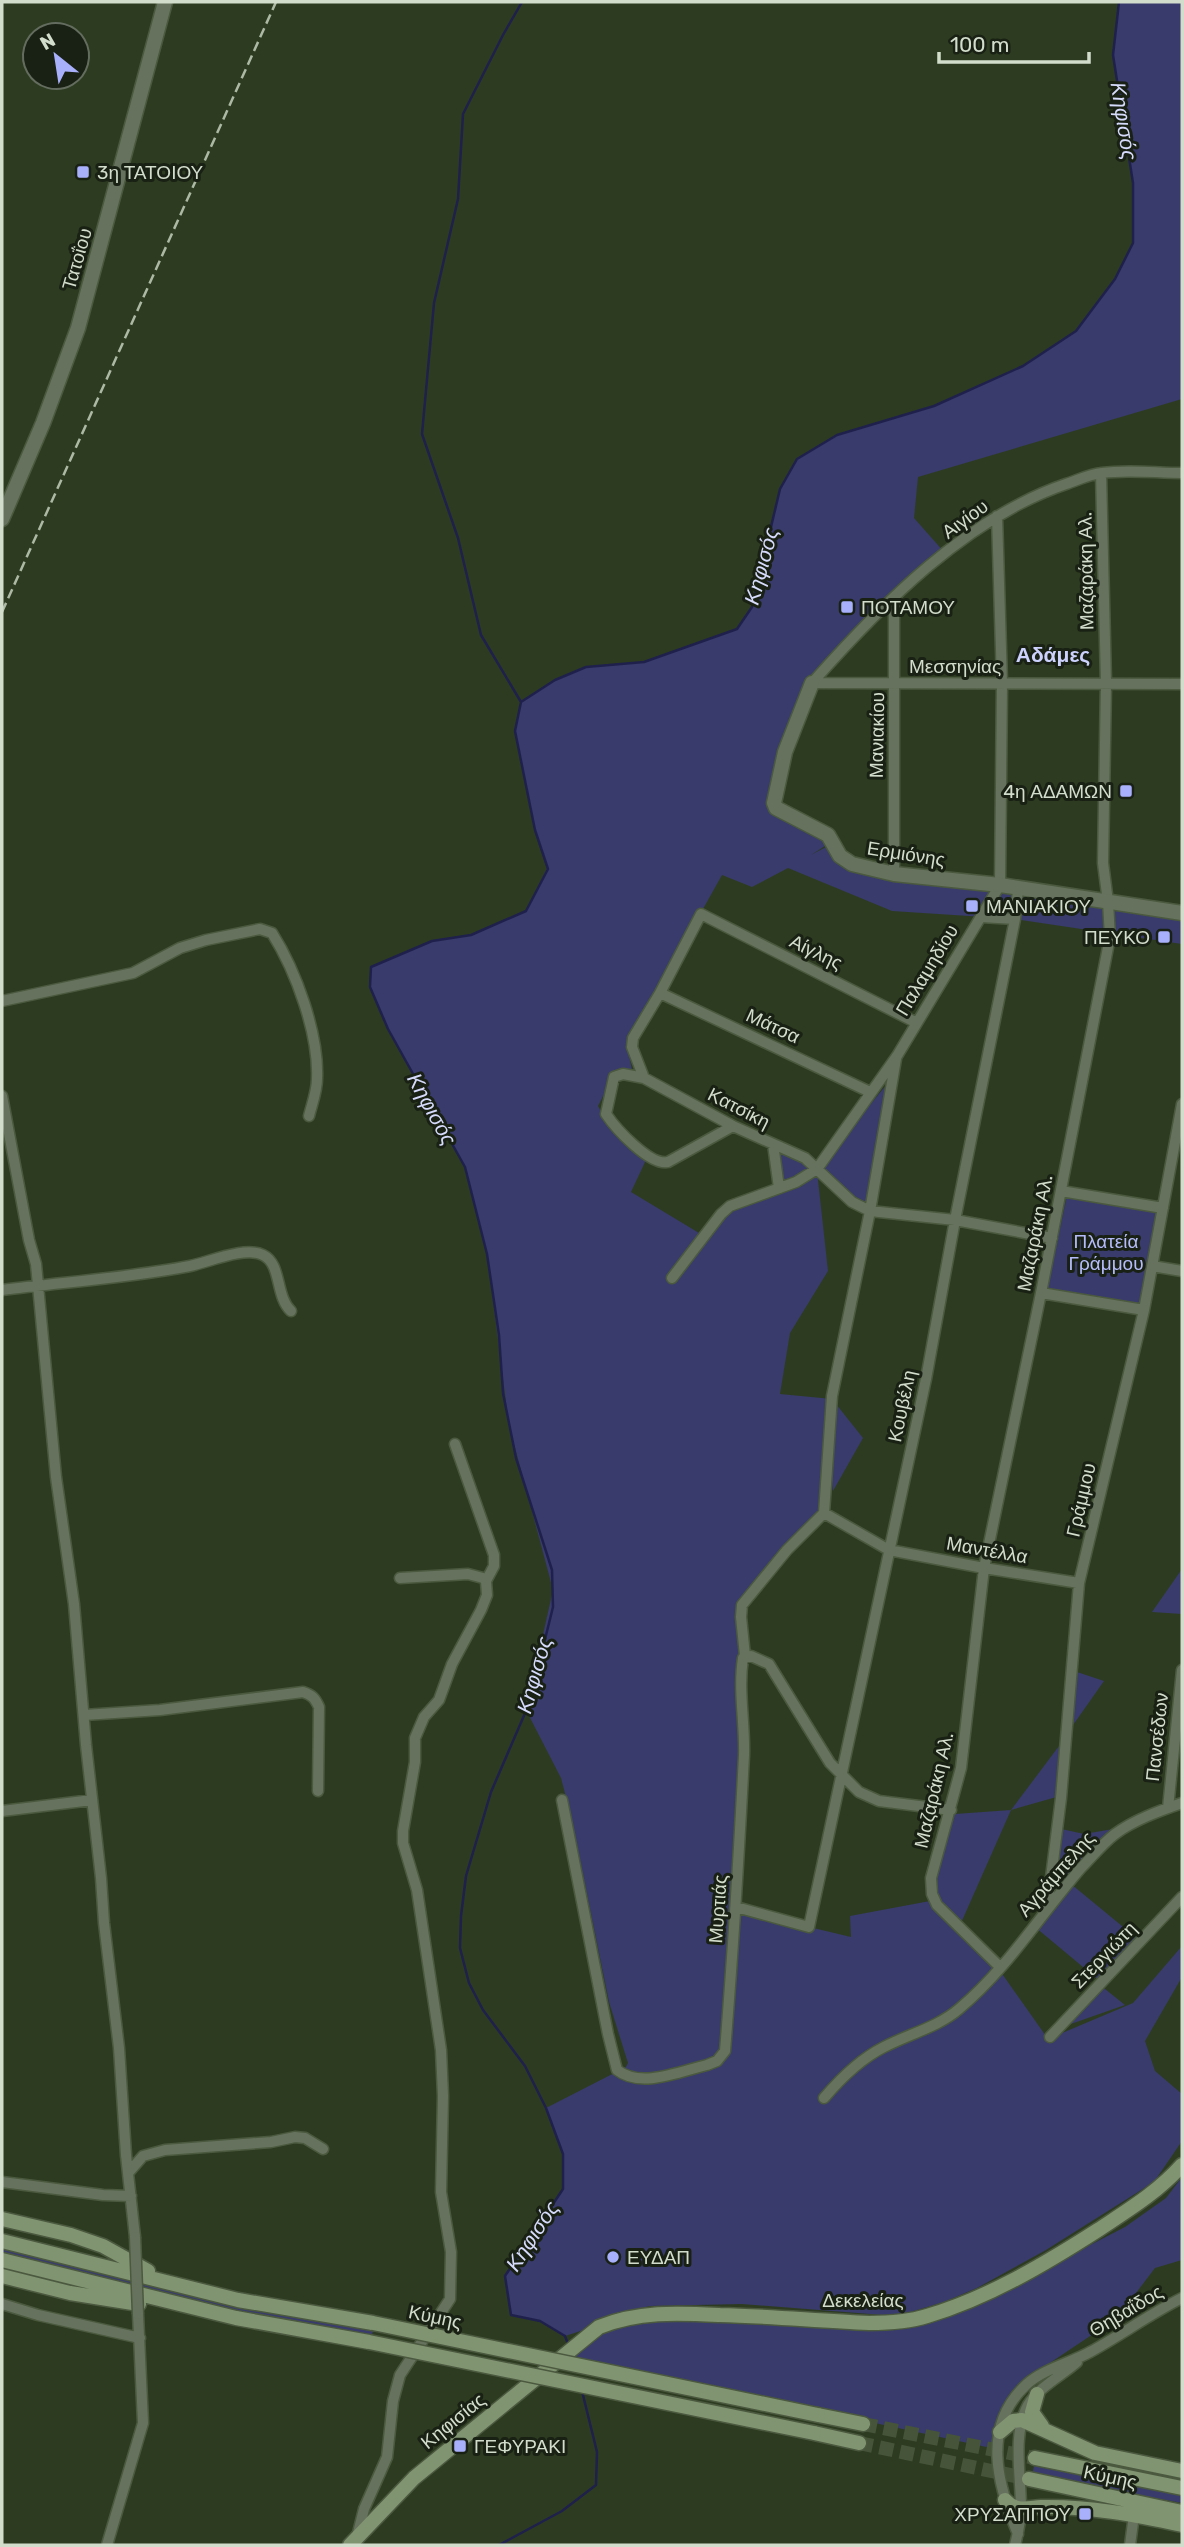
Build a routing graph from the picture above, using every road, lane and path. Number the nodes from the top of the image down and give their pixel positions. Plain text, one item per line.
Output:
1 (165, 2) edge
2 (1101, 472) junction
3 (1182, 473) edge
4 (997, 516) junction
5 (2, 519) edge
6 (894, 597) junction
7 (812, 683) junction
8 (895, 683) junction
9 (1002, 683) junction
10 (1106, 683) junction
11 (1182, 684) edge
12 (894, 874) junction
13 (1000, 885) junction
14 (1018, 890) junction
15 (1108, 902) junction
16 (1182, 914) edge
17 (981, 917) junction
18 (1014, 919) junction
19 (660, 993) junction
20 (2, 1001) edge
21 (915, 1022) junction
22 (897, 1056) junction
23 (644, 1078) junction
24 (870, 1092) junction
25 (2, 1096) edge
26 (1182, 1104) edge
27 (309, 1116) dead end
28 (733, 1126) junction
29 (773, 1144) junction
30 (817, 1170) junction
31 (779, 1188) junction
32 (1061, 1191) junction
33 (1163, 1208) junction
34 (870, 1210) junction
35 (955, 1220) junction
36 (1052, 1238) junction
37 (1152, 1266) junction
38 (1182, 1271) edge
39 (672, 1278) dead end
40 (37, 1286) junction
41 (2, 1290) edge
42 (1041, 1293) junction
43 (1144, 1310) junction
44 (291, 1311) dead end
45 (455, 1444) dead end
46 (824, 1513) junction
47 (889, 1549) junction
48 (984, 1568) junction
49 (400, 1578) dead end
50 (486, 1581) junction
51 (1079, 1583) junction
52 (745, 1656) junction
53 (1182, 1670) edge
54 (84, 1715) junction
55 (842, 1777) junction
56 (318, 1791) dead end
57 (92, 1800) junction
58 (562, 1800) dead end
59 (1182, 1803) edge
60 (1168, 1808) junction
61 (951, 1810) junction
62 (2, 1811) edge
63 (1182, 1897) edge
64 (736, 1907) junction
65 (1047, 1909) junction
66 (1000, 1966) junction
67 (1050, 2037) dead end
68 (824, 2098) dead end
69 (323, 2149) dead end
70 (1182, 2165) edge
71 (129, 2172) junction
72 (2, 2182) edge
73 (131, 2196) junction
74 (2, 2219) edge
75 (2, 2241) edge
76 (2, 2260) edge
77 (2, 2276) edge
78 (170, 2284) junction
79 (1182, 2298) edge
80 (168, 2302) junction
81 (2, 2304) edge
82 (588, 2334) joint
83 (140, 2338) junction
84 (1087, 2354) junction
85 (1037, 2394) junction
86 (1022, 2420) junction
87 (863, 2424) tunnel mouth
88 (1046, 2429) junction
89 (1000, 2432) junction
90 (859, 2443) tunnel mouth
91 (1035, 2458) tunnel mouth
92 (1182, 2471) edge
93 (1029, 2479) tunnel mouth
94 (1182, 2487) edge
95 (1005, 2501) junction
96 (1021, 2509) junction
97 (1182, 2512) edge
98 (1134, 2515) junction
99 (1182, 2525) edge
100 (1017, 2540) edge
101 (354, 2541) edge
102 (107, 2545) edge
103 (1130, 2545) edge

1 - 5 street, Τατοΐου
2 - 3 street, Αιγίου
2 - 4 street, Αιγίου
2 - 10 street, Μαζαράκη Αλ.
4 - 6 street, Αιγίου
4 - 9 street
6 - 7 street, Αιγίου
6 - 8 street, Μανιακίου
7 - 8 street, Μεσσηνίας
7 - 12 street, Ερμιόνης
8 - 9 street, Μεσσηνίας
8 - 12 street, Μανιακίου
9 - 10 street, Μεσσηνίας
9 - 13 street
10 - 11 street, Μεσσηνίας
10 - 15 street, Μαζαράκη Αλ.
12 - 13 street, Ερμιόνης
13 - 14 street, Ερμιόνης
13 - 17 street, Παλαμηδίου
14 - 15 street, Ερμιόνης
14 - 18 street, Κουβέλη
15 - 16 street, Ερμιόνης
15 - 32 street, Μαζαράκη Αλ.
17 - 18 street
17 - 21 street, Παλαμηδίου
18 - 35 street, Κουβέλη
19 - 21 street, Αίγλης
19 - 23 street
19 - 24 street, Μάτσα
20 - 27 street
21 - 22 street, Παλαμηδίου
22 - 24 street, Παλαμηδίου
22 - 34 street
23 - 28 street, Κατσίκη
23 - 28 street
24 - 30 street, Παλαμηδίου
25 - 40 street
26 - 33 street, Γράμμου
28 - 29 street, Κατσίκη
29 - 30 street, Κατσίκη
29 - 31 street
30 - 31 street
30 - 34 street
31 - 39 street
32 - 33 street
32 - 36 street, Μαζαράκη Αλ.
33 - 37 street, Γράμμου
34 - 35 street
34 - 46 street
35 - 36 street
35 - 47 street, Κουβέλη
36 - 42 street, Μαζαράκη Αλ.
37 - 38 street
37 - 43 street, Γράμμου
40 - 41 street
40 - 44 street
40 - 54 street
42 - 43 street
42 - 48 street, Μαζαράκη Αλ.
43 - 51 street, Γράμμου
45 - 50 street
46 - 47 street, Μαντέλλα
46 - 52 street, Μυρτιάς
47 - 48 street, Μαντέλλα
47 - 55 street, Κουβέλη
48 - 51 street, Μαντέλλα
48 - 61 street, Μαζαράκη Αλ.
49 - 50 street
50 - 101 street
51 - 65 street, Γράμμου
52 - 55 street
52 - 64 street, Μυρτιάς
53 - 60 street, Πανσέδων
54 - 56 street
54 - 57 street
55 - 61 street
55 - 64 street, Κουβέλη
57 - 62 street
57 - 71 street
58 - 64 street, Μυρτιάς
59 - 60 street, Αγράμπελης
60 - 65 street, Αγράμπελης
61 - 66 street, Μαζαράκη Αλ.
63 - 67 street, Στεργιώτη
65 - 66 street, Αγράμπελης
66 - 68 street, Αγράμπελης
69 - 71 street
70 - 82 main road, Δεκελείας
71 - 73 street
72 - 73 street
73 - 83 street, bridge
74 - 78 main road
75 - 78 main road, Κύμης
76 - 80 main road, Κύμης
77 - 80 main road
78 - 87 main road, Κύμης, bridge
79 - 84 street, Θηβαΐδος
80 - 90 main road, Κύμης, bridge
81 - 83 street
82 - 101 main road, Κηφισίας
83 - 102 street
84 - 85 street, Θηβαΐδος
84 - 89 street, Θηβαΐδος
85 - 86 street, Θηβαΐδος
85 - 88 main road
86 - 88 main road
86 - 89 main road
86 - 96 street, Θηβαΐδος
88 - 92 main road
89 - 95 street, Θηβαΐδος
91 - 94 main road, Κύμης
93 - 97 main road, Κύμης
95 - 96 main road
95 - 100 street, Θηβαΐδος
96 - 98 main road
96 - 100 street, Θηβαΐδος
98 - 99 main road
98 - 103 street

